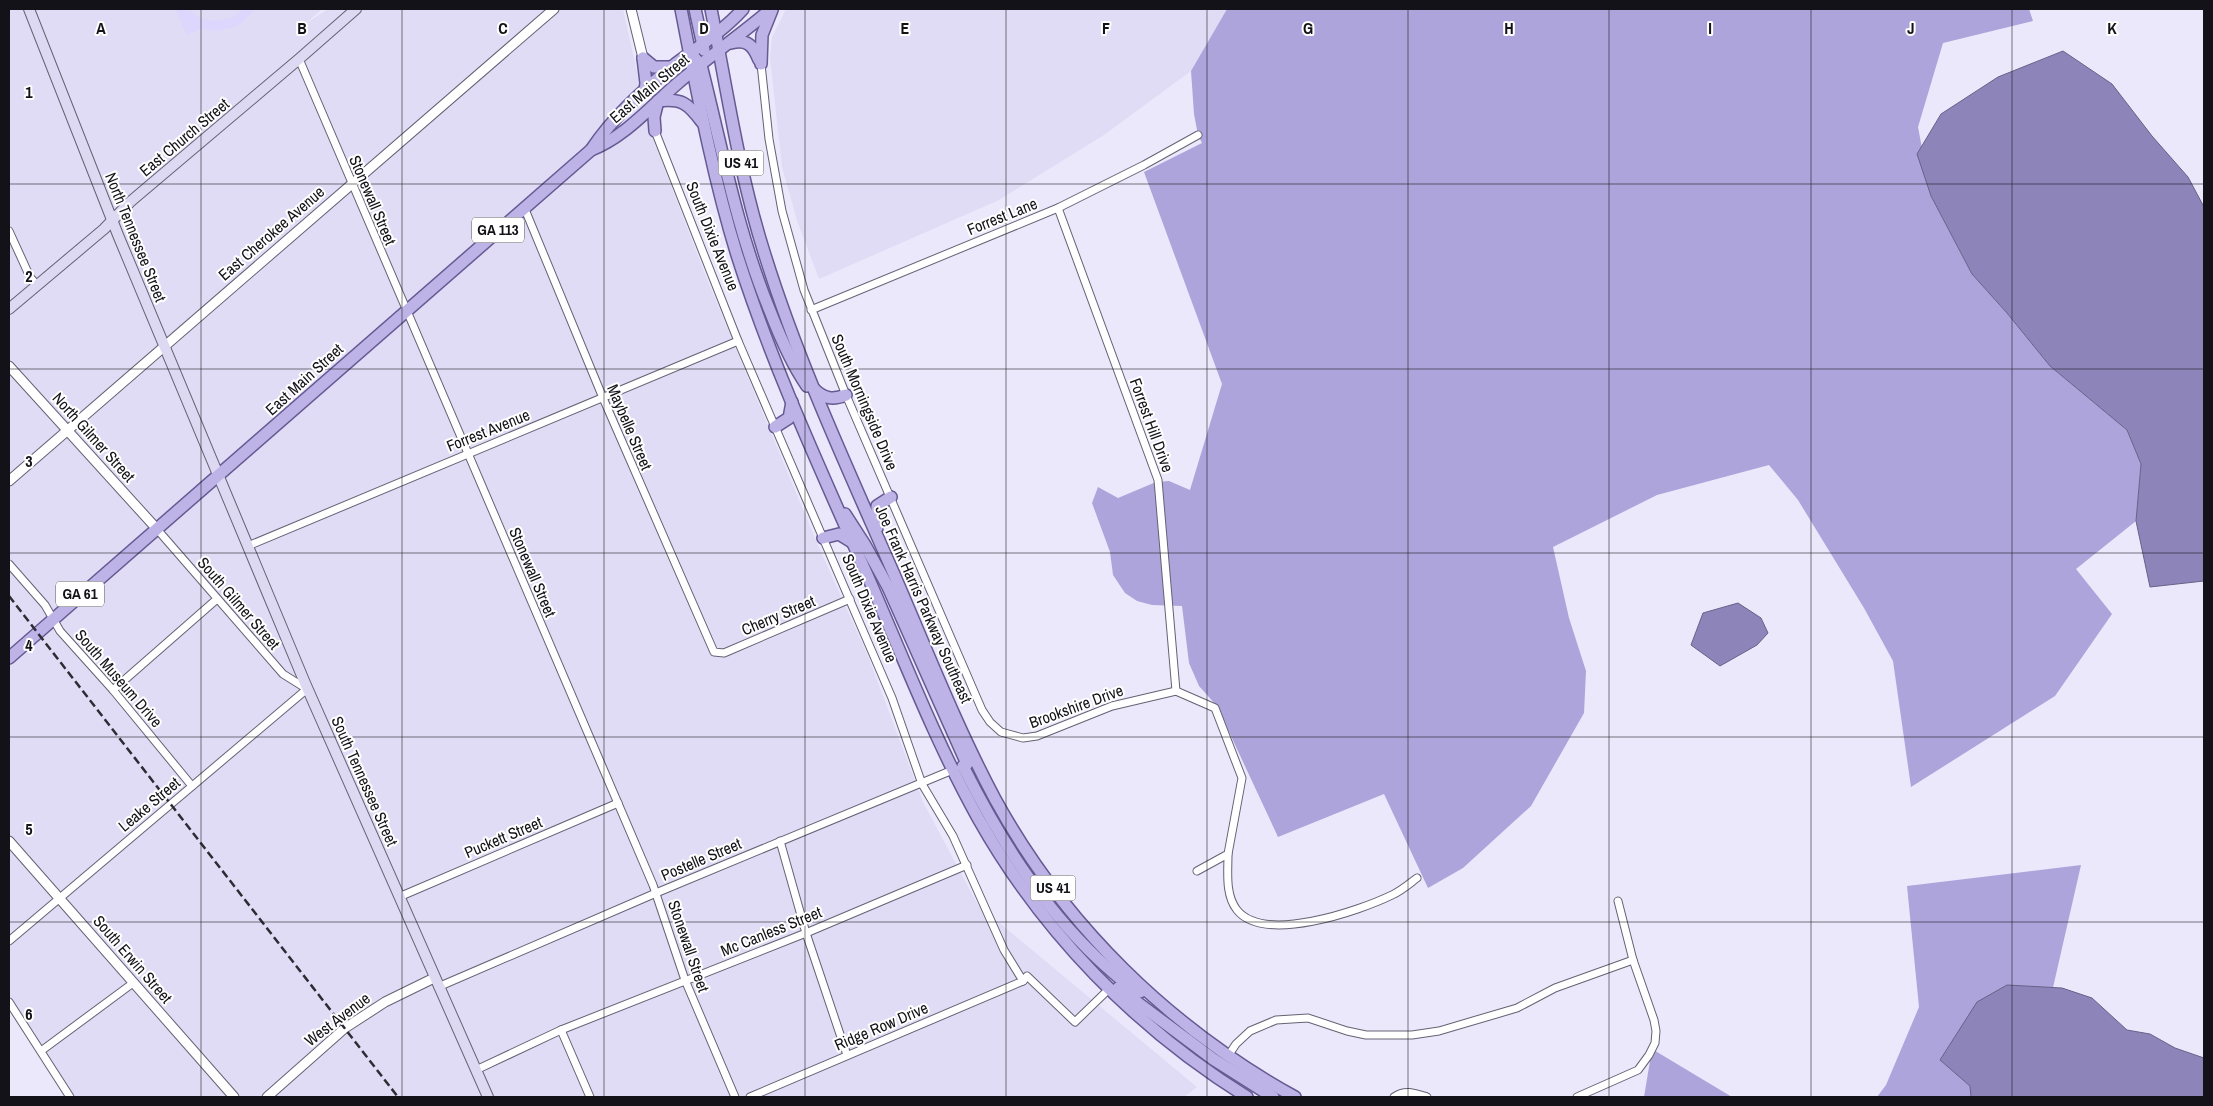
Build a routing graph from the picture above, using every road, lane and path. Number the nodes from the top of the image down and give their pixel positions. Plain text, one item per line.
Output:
1 (29, 9) edge
2 (356, 9) edge
3 (554, 9) edge
4 (632, 9) edge
5 (682, 9) edge
6 (695, 9) edge
7 (710, 9) edge
8 (742, 9) edge
9 (772, 9) edge
10 (716, 34) junction
11 (731, 43) junction
12 (702, 44) junction
13 (720, 51) junction
14 (690, 53) junction
15 (643, 58) junction
16 (299, 59) junction
17 (761, 64) junction
18 (700, 66) junction
19 (672, 67) junction
20 (645, 91) junction
21 (658, 101) junction
22 (630, 125) junction
23 (704, 126) junction
24 (655, 131) junction
25 (1198, 135) dead end
26 (591, 150) junction
27 (351, 184) junction
28 (524, 208) junction
29 (1058, 208) junction
30 (112, 220) junction
31 (9, 231) edge
32 (37, 285) junction
33 (9, 309) edge
34 (811, 310) junction
35 (406, 311) junction
36 (738, 341) junction
37 (164, 346) junction
38 (9, 366) edge
39 (813, 387) junction
40 (846, 395) junction
41 (603, 398) junction
42 (792, 402) junction
43 (821, 406) junction
44 (775, 428) junction
45 (68, 430) junction
46 (467, 453) junction
47 (218, 475) junction
48 (9, 481) edge
49 (891, 497) junction
50 (835, 502) junction
51 (156, 528) junction
52 (823, 538) junction
53 (852, 542) junction
54 (880, 542) junction
55 (248, 546) junction
56 (9, 564) edge
57 (217, 599) junction
58 (850, 599) junction
59 (52, 618) junction
60 (717, 654) joint
61 (9, 658) edge
62 (308, 689) junction
63 (113, 690) junction
64 (1176, 692) junction
65 (1001, 732) joint
66 (965, 765) junction
67 (922, 784) junction
68 (192, 786) junction
69 (618, 803) junction
70 (9, 841) edge
71 (780, 841) junction
72 (1228, 854) junction
73 (966, 865) junction
74 (1197, 871) dead end
75 (1417, 878) dead end
76 (656, 893) junction
77 (399, 897) junction
78 (59, 898) junction
79 (1618, 901) dead end
80 (806, 933) junction
81 (9, 941) edge
82 (1633, 960) junction
83 (1097, 976) junction
84 (685, 980) junction
85 (1023, 981) junction
86 (436, 982) junction
87 (133, 983) junction
88 (1109, 989) junction
89 (9, 1002) edge
90 (561, 1030) junction
91 (41, 1051) junction
92 (847, 1055) junction
93 (1228, 1056) junction
94 (476, 1070) junction
95 (758, 1096) edge
96 (70, 1097) edge
97 (234, 1097) edge
98 (266, 1097) edge
99 (488, 1097) edge
100 (590, 1097) edge
101 (735, 1097) edge
102 (750, 1097) edge
103 (1246, 1097) edge
104 (1273, 1097) edge
105 (1295, 1097) edge
106 (1394, 1097) edge
107 (1427, 1097) edge
108 (1577, 1097) edge

1 - 30 main road, North Tennessee Street
2 - 16 main road, East Church Street
3 - 27 street, East Cherokee Avenue
4 - 15 street
5 - 14 main road, Joe Frank Harris Parkway Southeast / US 41
6 - 12 main road
7 - 10 main road, Joe Frank Harris Parkway Southeast / US 41
8 - 10 main road, East Main Street / GA 113
9 - 11 main road, East Main Street / GA 113
9 - 17 main road
10 - 12 main road, East Main Street / GA 113
10 - 13 main road, Joe Frank Harris Parkway Southeast / US 41
11 - 13 main road, East Main Street / GA 113
11 - 17 main road
12 - 14 main road, East Main Street / GA 113
12 - 18 main road
13 - 18 main road, East Main Street / GA 113
13 - 39 main road, Joe Frank Harris Parkway Southeast / US 41
14 - 18 main road, Joe Frank Harris Parkway Southeast / US 41
14 - 19 main road, East Main Street / GA 113
15 - 19 main road
15 - 20 main road
16 - 27 street, Stonewall Street
16 - 30 main road, East Church Street
17 - 34 street, South Morningside Drive
18 - 21 main road, East Main Street / GA 113
18 - 23 main road, Joe Frank Harris Parkway Southeast / US 41
18 - 43 main road
19 - 20 main road, East Main Street / GA 113
20 - 26 main road, East Main Street / GA 113
21 - 22 main road, East Main Street / GA 113
21 - 23 main road
21 - 24 main road
22 - 24 main road
22 - 26 main road, East Main Street / GA 113
23 - 42 main road, Joe Frank Harris Parkway Southeast / US 41
24 - 36 street, South Dixie Avenue
25 - 29 street, Forrest Lane
26 - 28 main road, East Main Street / GA 113
27 - 35 street, Stonewall Street
27 - 37 street, East Cherokee Avenue
28 - 35 main road, East Main Street / GA 113
28 - 41 street, Maybelle Street
29 - 34 street, Forrest Lane
29 - 64 street, Forrest Hill Drive
30 - 32 main road, East Church Street
30 - 37 main road, North Tennessee Street
31 - 32 street
32 - 33 main road, East Church Street
34 - 40 street, South Morningside Drive
35 - 46 street, Stonewall Street
35 - 47 main road, East Main Street / GA 113
36 - 41 street, Forrest Avenue
36 - 44 street, South Dixie Avenue
37 - 45 street, East Cherokee Avenue
37 - 47 main road, North Tennessee Street
38 - 45 street, North Gilmer Street
39 - 40 main road
39 - 43 main road, Joe Frank Harris Parkway Southeast / US 41
40 - 49 street, South Morningside Drive
41 - 46 street, Forrest Avenue
41 - 60 street, Maybelle Street
42 - 44 main road
42 - 50 main road, Joe Frank Harris Parkway Southeast / US 41
43 - 54 main road, Joe Frank Harris Parkway Southeast / US 41
44 - 52 street, South Dixie Avenue
45 - 48 street, East Cherokee Avenue
45 - 51 street, North Gilmer Street
46 - 55 street, Forrest Avenue
46 - 69 street, Stonewall Street
47 - 51 main road, East Main Street / GA 61
47 - 55 main road, South Tennessee Street
49 - 54 main road
49 - 65 street, South Morningside Drive
50 - 53 main road, Joe Frank Harris Parkway Southeast / US 41
50 - 66 main road
51 - 57 street, South Gilmer Street
51 - 59 main road, East Main Street / GA 61
52 - 53 main road
52 - 58 street, South Dixie Avenue
53 - 66 main road, Joe Frank Harris Parkway Southeast / US 41
54 - 66 main road, Joe Frank Harris Parkway Southeast / US 41
55 - 62 main road, South Tennessee Street
56 - 59 street, South Museum Drive
57 - 62 street, South Gilmer Street
57 - 63 street
58 - 60 street, Cherry Street
58 - 67 street, South Dixie Avenue
59 - 61 main road, East Main Street / GA 61
59 - 63 street, South Museum Drive
62 - 68 street, Leake Street
62 - 77 main road, South Tennessee Street
63 - 68 street, South Museum Drive
64 - 65 street, Brookshire Drive
64 - 72 street
66 - 67 street, Postelle Street
66 - 83 main road, Joe Frank Harris Parkway Southeast / US 41
66 - 93 main road, Joe Frank Harris Parkway Southeast / US 41
67 - 71 street, Postelle Street
67 - 73 street, South Dixie Avenue
68 - 78 street, Leake Street
69 - 76 street, Stonewall Street
69 - 77 street, Puckett Street
70 - 78 street, South Erwin Street
71 - 76 street, Postelle Street
71 - 80 street
72 - 74 street
72 - 75 street
73 - 80 street, Mc Canless Street
73 - 85 street, South Dixie Avenue
76 - 84 street, Stonewall Street
76 - 86 street, Postelle Street
77 - 86 main road, South Tennessee Street
78 - 81 street, Leake Street
78 - 87 street, South Erwin Street
79 - 82 street
80 - 84 street, Mc Canless Street
80 - 92 street
82 - 93 street
82 - 108 street
83 - 88 main road, Joe Frank Harris Parkway Southeast / US 41
83 - 104 main road
84 - 90 street, Mc Canless Street
84 - 101 street, Stonewall Street
85 - 88 street
85 - 92 street, Ridge Row Drive
86 - 94 main road, South Tennessee Street
86 - 98 street, West Avenue
87 - 91 street
87 - 97 street, South Erwin Street
88 - 103 main road, Joe Frank Harris Parkway Southeast / US 41
89 - 91 street
90 - 94 street, Mc Canless Street
90 - 100 street
91 - 96 street
92 - 95 street, Ridge Row Drive
93 - 105 main road, Joe Frank Harris Parkway Southeast / US 41
94 - 99 main road, South Tennessee Street
95 - 102 street, Ridge Row Drive
106 - 107 street

